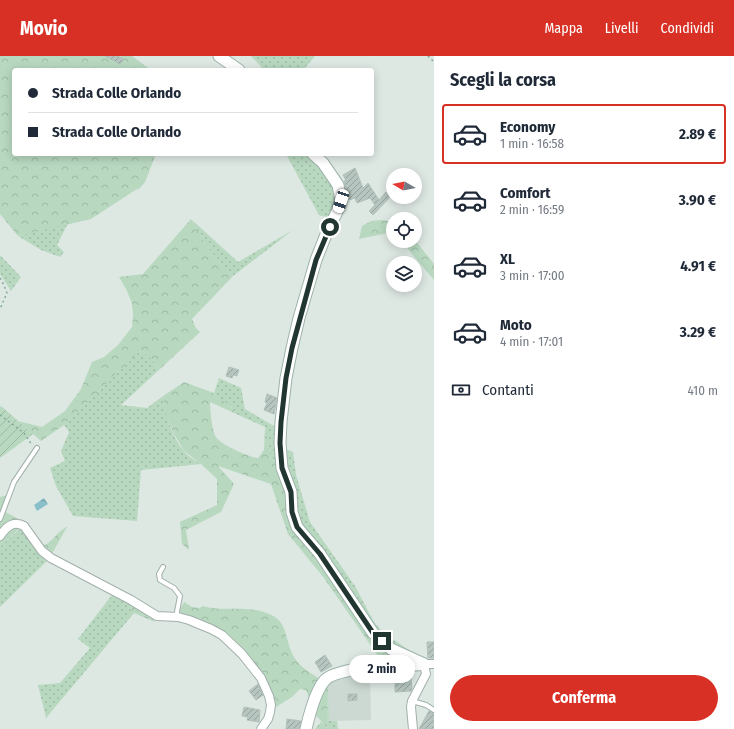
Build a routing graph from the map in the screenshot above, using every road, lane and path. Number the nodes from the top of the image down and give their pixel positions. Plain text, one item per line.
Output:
1 (219, 56) edge
2 (428, 56) edge
3 (434, 62) edge
4 (236, 68) edge
5 (315, 156) edge
6 (0, 278) edge
7 (0, 309) edge
8 (0, 415) edge
9 (37, 448) dead end
10 (30, 450) dead end
11 (0, 519) edge
12 (0, 536) edge
13 (163, 567) dead end
14 (176, 617) junction
15 (429, 664) edge
16 (412, 701) junction
17 (434, 710) edge
18 (260, 729) edge
19 (306, 729) edge
20 (414, 729) edge

1 - 4 street
2 - 3 path
5 - 15 street
6 - 7 path
8 - 10 path
9 - 11 lane
12 - 14 street
13 - 14 lane
14 - 18 street
15 - 16 street
15 - 19 street
16 - 17 lane
16 - 20 street

